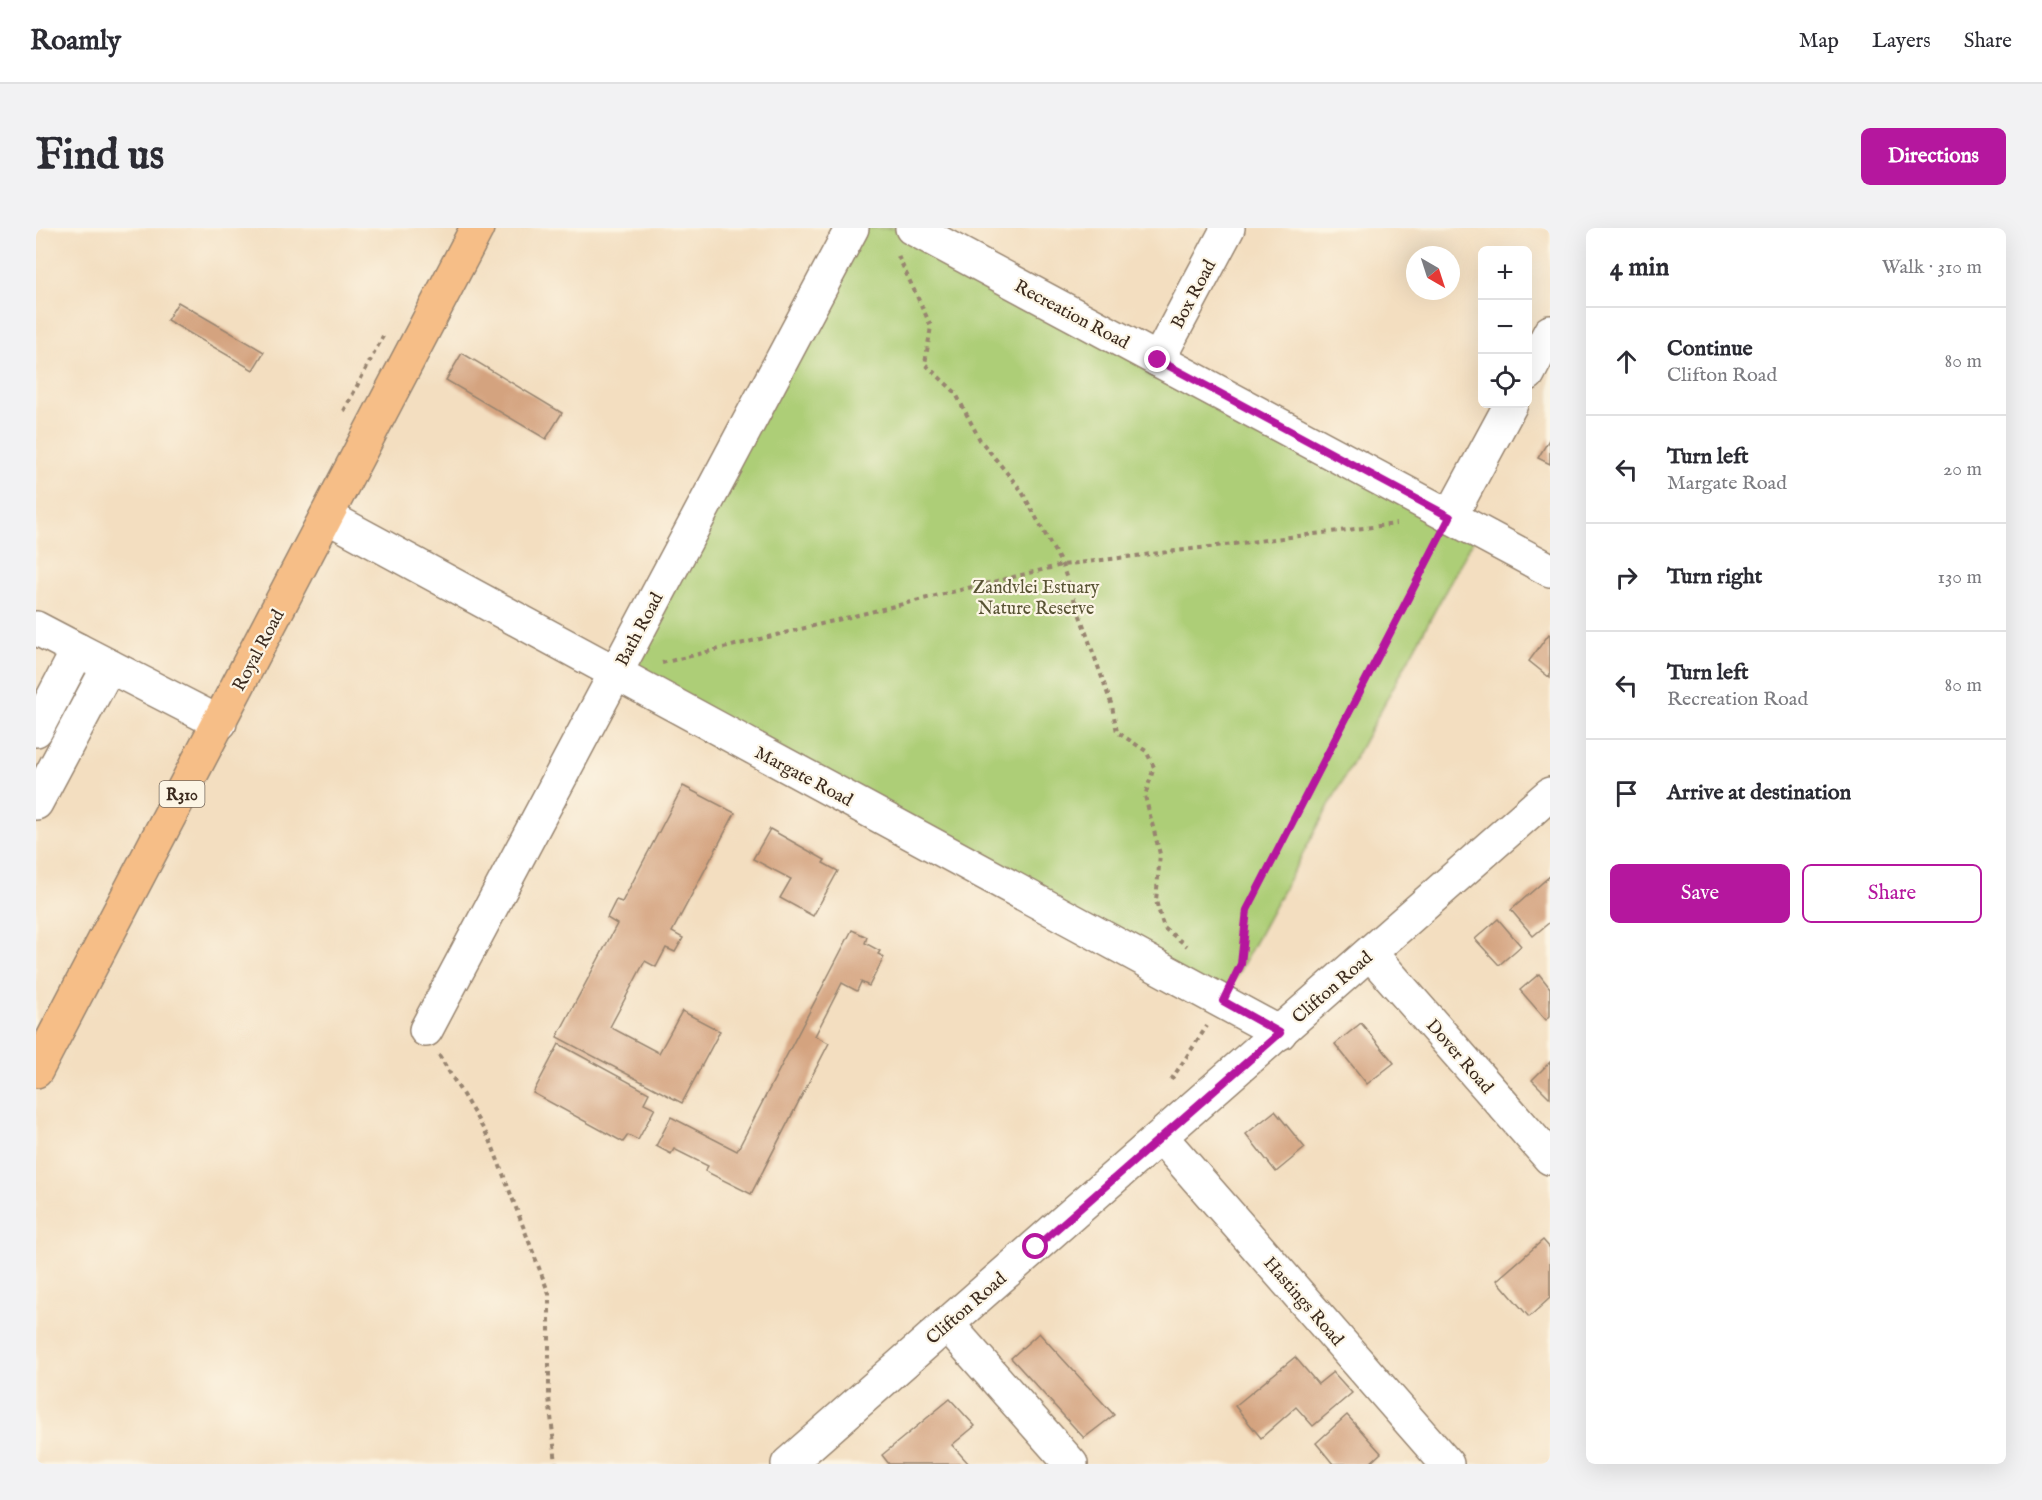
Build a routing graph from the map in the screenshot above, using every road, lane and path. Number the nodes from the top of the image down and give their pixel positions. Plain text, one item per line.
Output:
1 (477, 228) edge
2 (852, 228) edge
3 (1228, 228) edge
4 (903, 238) edge
5 (1550, 332) edge
6 (1158, 360) junction
7 (1532, 365) edge
8 (1510, 408) edge
9 (328, 516) junction
10 (1450, 517) junction
11 (1403, 523) dead end
12 (1062, 565) junction
13 (1550, 570) edge
14 (37, 631) edge
15 (78, 650) junction
16 (661, 663) dead end
17 (109, 666) junction
18 (615, 674) junction
19 (220, 723) junction
20 (36, 730) edge
21 (1550, 795) edge
22 (36, 803) edge
23 (1189, 947) dead end
24 (1370, 953) junction
25 (1223, 1001) junction
26 (426, 1030) joint
27 (1280, 1033) junction
28 (36, 1071) edge
29 (1171, 1080) dead end
30 (1161, 1137) junction
31 (1550, 1158) edge
32 (947, 1324) junction
33 (556, 1464) edge
34 (788, 1464) edge
35 (1071, 1464) edge
36 (1447, 1464) edge

1 - 9 main road, Royal Road / R310
2 - 18 street, Bath Road
3 - 6 street, Box Road
4 - 6 street, Recreation Road
4 - 12 path
5 - 7 street
6 - 10 street, Recreation Road
8 - 10 street
9 - 18 street, Margate Road
9 - 19 main road, Royal Road / R310
10 - 13 street, Recreation Road
10 - 25 path
11 - 12 path
12 - 16 path
12 - 23 path
14 - 15 street
15 - 17 street
15 - 20 street
17 - 19 street
17 - 22 street
18 - 25 street, Margate Road
18 - 26 street, Bath Road
19 - 28 main road, Royal Road / R310
21 - 24 street, Clifton Road
24 - 27 street, Clifton Road
24 - 31 street, Dover Road
25 - 27 street, Margate Road
25 - 29 path
26 - 33 path
27 - 30 street, Clifton Road
30 - 32 street, Clifton Road
30 - 36 street, Hastings Road
32 - 34 street, Clifton Road
32 - 35 street

